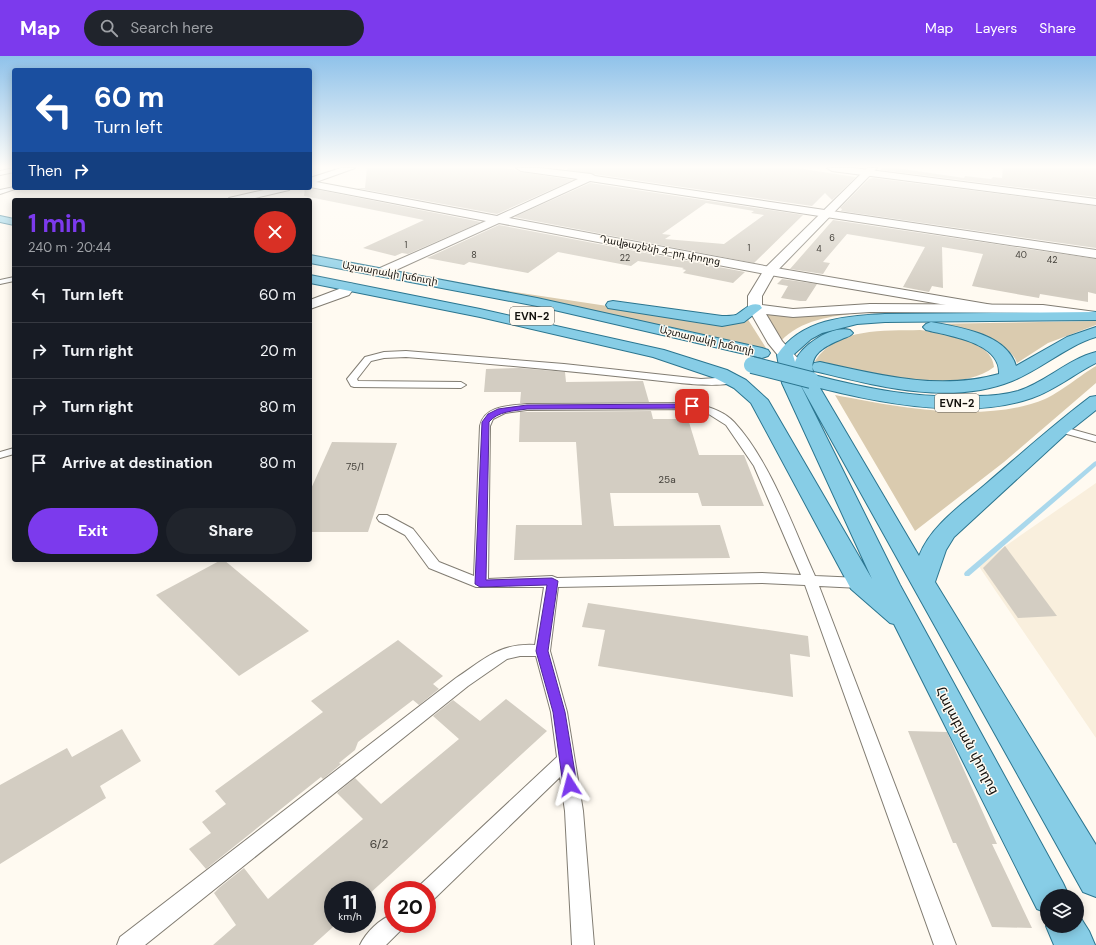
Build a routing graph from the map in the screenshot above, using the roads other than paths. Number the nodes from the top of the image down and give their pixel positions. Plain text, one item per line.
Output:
1 (442, 209) edge
2 (520, 209) edge
3 (797, 209) edge
4 (831, 209) edge
5 (0, 210) edge
6 (12, 212) edge
7 (827, 214) junction
8 (0, 220) edge
9 (497, 220) junction
10 (12, 222) edge
11 (1096, 254) edge
12 (312, 258) edge
13 (385, 271) junction
14 (770, 271) junction
15 (312, 274) edge
16 (400, 274) junction
17 (12, 279) edge
18 (312, 279) edge
19 (0, 282) edge
20 (348, 288) junction
21 (312, 305) edge
22 (755, 308) junction
23 (987, 308) junction
24 (1095, 322) edge
25 (1096, 357) edge
26 (766, 358) junction
27 (812, 375) junction
28 (1007, 377) junction
29 (732, 380) junction
30 (461, 385) dead end
31 (1096, 401) edge
32 (1060, 429) junction
33 (1096, 439) edge
34 (12, 452) edge
35 (0, 456) edge
36 (12, 456) edge
37 (383, 518) dead end
38 (810, 580) junction
39 (552, 581) junction
40 (860, 582) junction
41 (922, 582) junction
42 (480, 584) junction
43 (887, 585) junction
44 (943, 618) junction
45 (906, 622) junction
46 (542, 651) junction
47 (566, 760) junction
48 (1096, 879) edge
49 (436, 883) edge
50 (1046, 889) edge
51 (384, 933) edge
52 (1069, 933) edge
53 (128, 945) edge
54 (371, 945) edge
55 (583, 945) edge
56 (945, 945) edge
57 (1075, 945) edge

1 - 9 street, Դավթաշենի 4-րդ փողոց
2 - 9 street
3 - 7 street
4 - 7 street
5 - 6 main road
7 - 11 street
7 - 14 street
8 - 10 main road
9 - 13 street
9 - 14 street, Դավթաշենի 4-րդ փողոց
12 - 13 main road, Աշտարակի խճուղի / EVN-2
13 - 16 main road, Աշտարակի խճուղի / EVN-2
14 - 22 street
14 - 23 street, Դավթաշենի 4-րդ փողոց
15 - 26 main road, Աշտարակի խճուղի / EVN-2
16 - 22 main road
16 - 26 main road, Աշտարակի խճուղի / EVN-2
17 - 19 lane
18 - 20 main road
20 - 21 street
20 - 29 main road
22 - 23 street
22 - 26 street
23 - 24 street
24 - 26 main road
24 - 28 main road, Աշտարակի խճուղի / EVN-2
25 - 27 main road, Աշտարակի խճուղի / EVN-2
26 - 27 main road, Աշտարակի խճուղի / EVN-2, bridge
26 - 27 street
26 - 43 main road, Հալաբյան փողոց
27 - 28 main road, Աշտարակի խճուղի / EVN-2
27 - 28 main road
27 - 41 main road
29 - 30 lane
29 - 40 main road
31 - 32 main road
32 - 33 lane
32 - 41 main road
34 - 35 lane
35 - 36 lane
37 - 42 lane
38 - 39 lane
38 - 40 lane
38 - 42 lane
38 - 56 lane
39 - 42 lane
39 - 46 lane
40 - 43 main road
40 - 45 main road
41 - 44 main road
43 - 44 main road
43 - 45 main road, Հալաբյան փողոց
44 - 48 main road
45 - 50 main road, Հալաբյան փողոց
46 - 47 lane
46 - 53 lane
47 - 49 lane
47 - 55 lane
51 - 54 lane
52 - 57 main road

